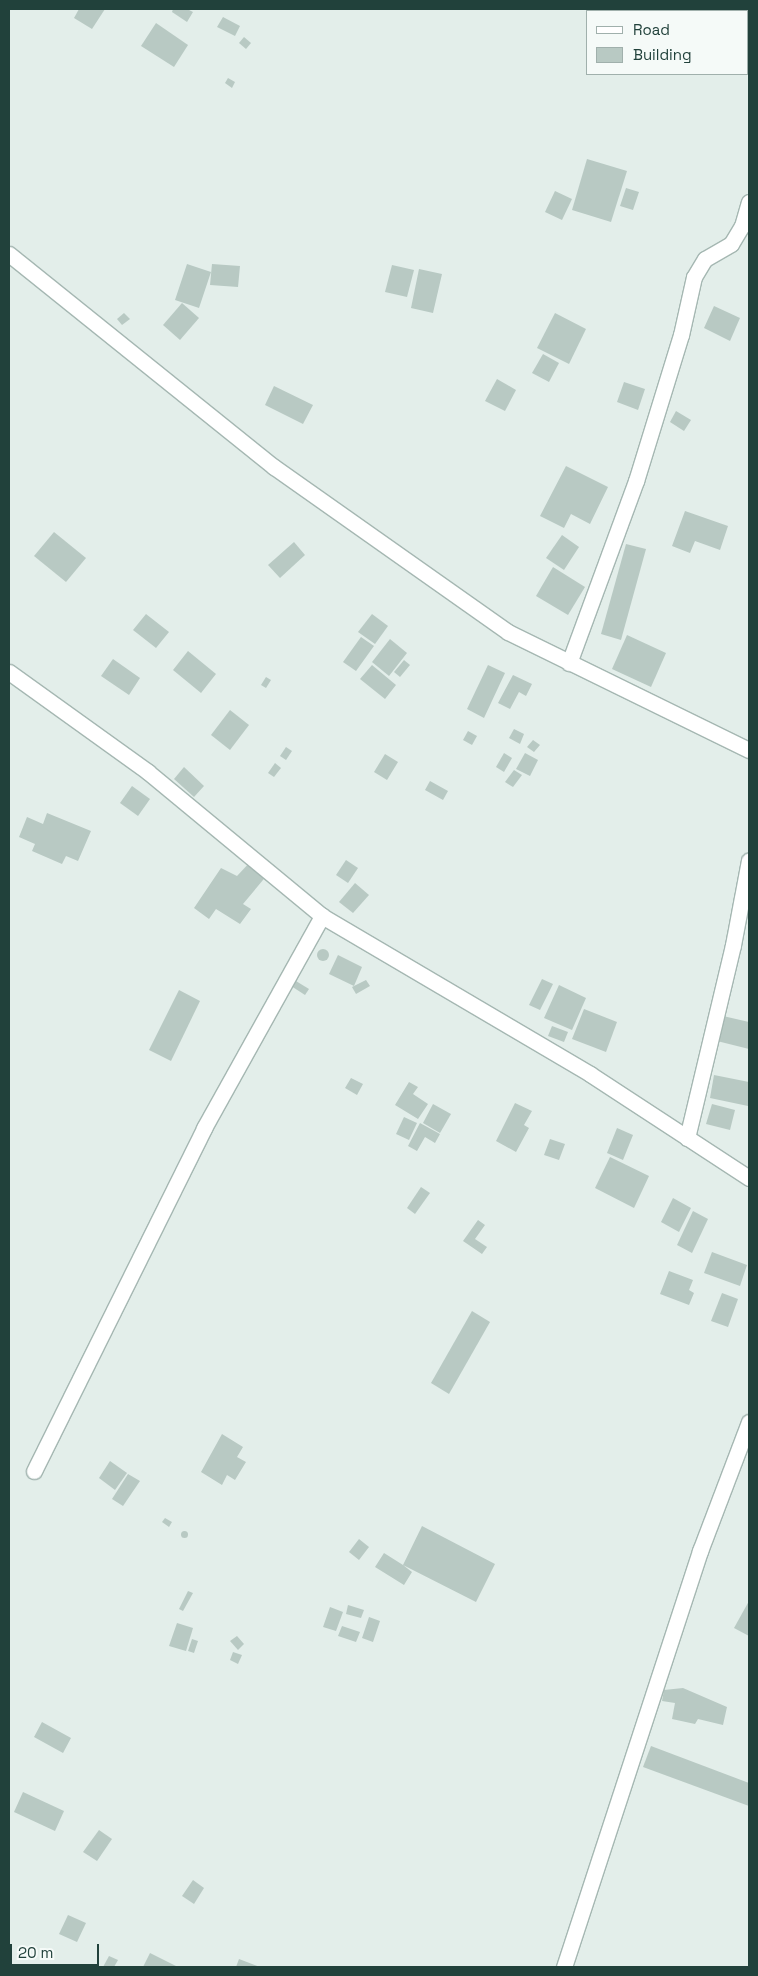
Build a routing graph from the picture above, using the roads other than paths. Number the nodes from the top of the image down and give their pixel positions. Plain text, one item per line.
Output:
1 (749, 202) edge
2 (9, 254) edge
3 (569, 663) junction
4 (9, 672) edge
5 (749, 750) edge
6 (749, 860) edge
7 (322, 916) junction
8 (687, 1138) junction
9 (749, 1178) edge
10 (749, 1422) edge
11 (34, 1471) dead end
12 (564, 1967) edge

1 - 3 street
2 - 3 street
3 - 5 street
4 - 7 street
6 - 8 street
7 - 8 street
7 - 11 street
8 - 9 street
10 - 12 street

